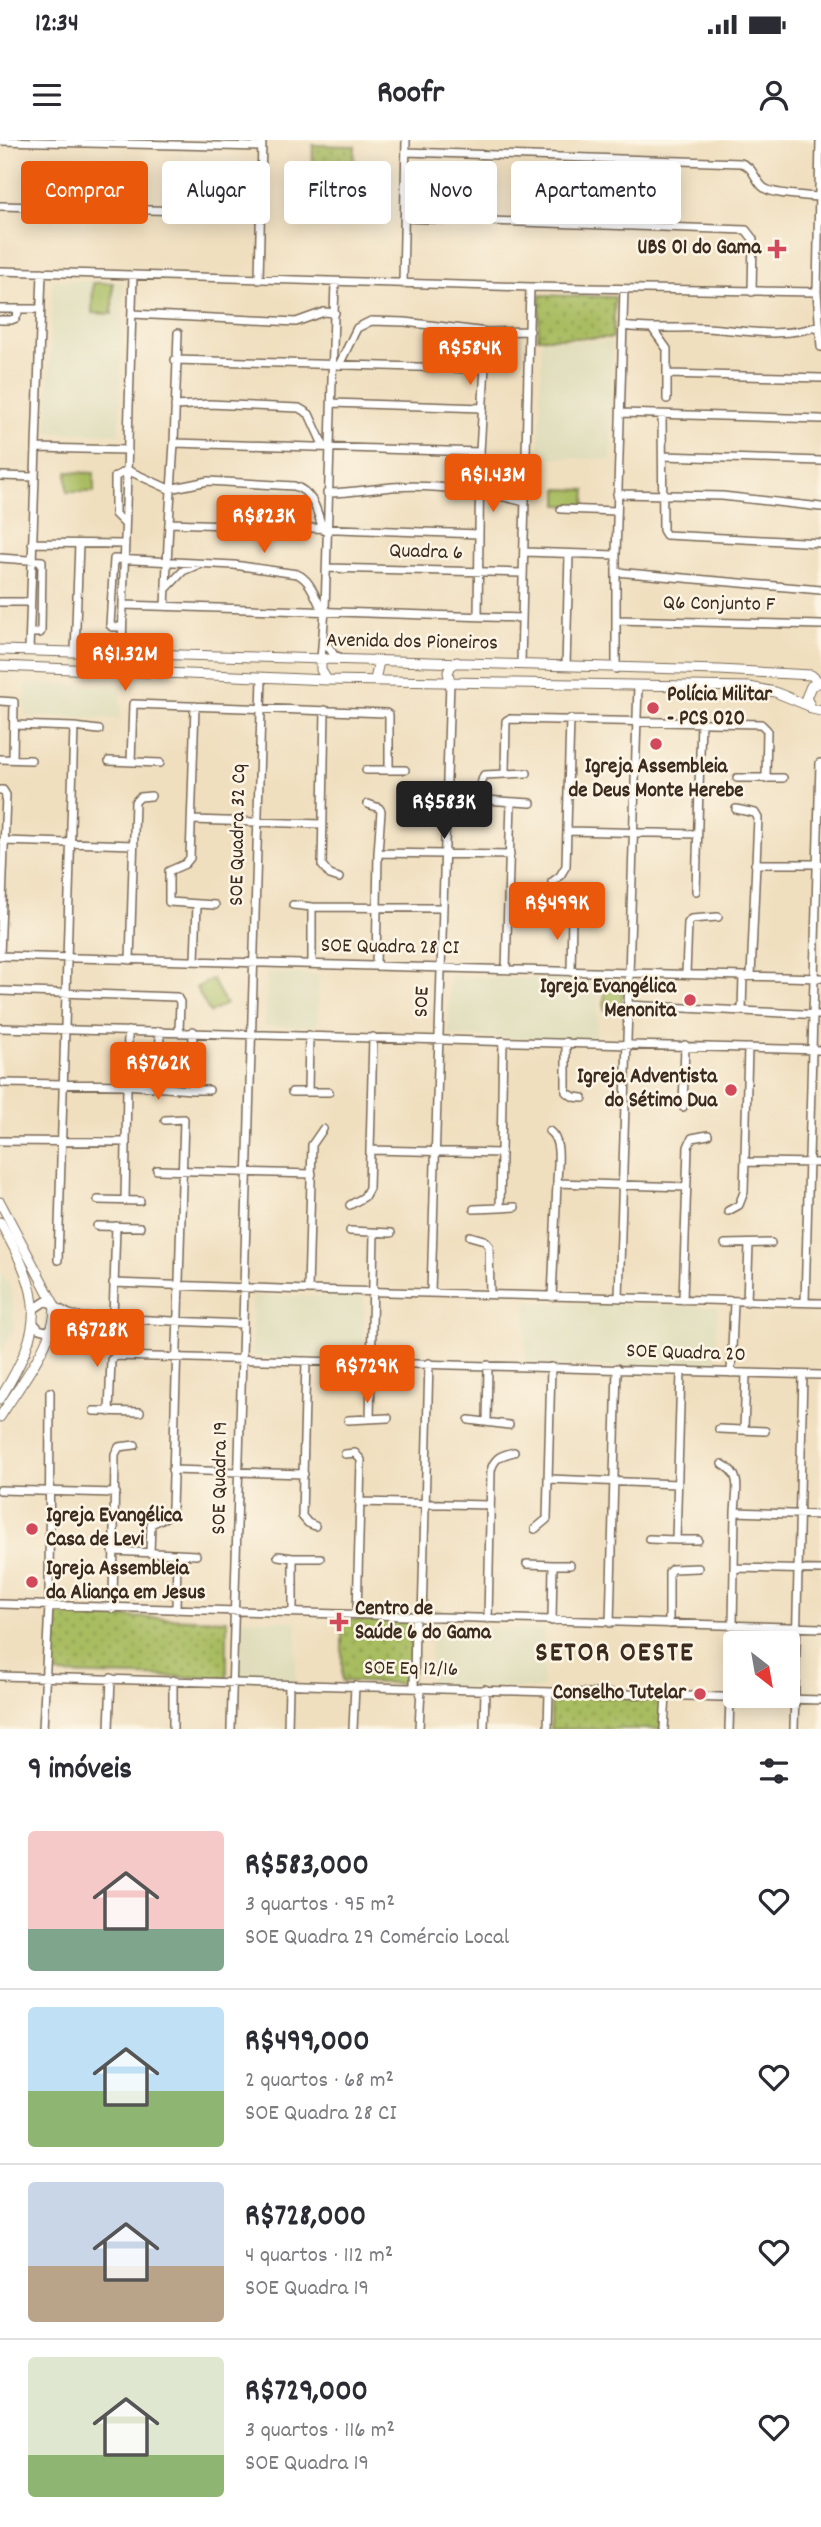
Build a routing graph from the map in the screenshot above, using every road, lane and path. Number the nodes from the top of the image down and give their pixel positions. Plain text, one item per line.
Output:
1 (406, 140) edge
2 (820, 140) edge
3 (0, 141) edge
4 (144, 142) edge
5 (262, 144) edge
6 (405, 152) junction
7 (817, 197) junction
8 (0, 206) edge
9 (162, 210) edge
10 (404, 218) junction
11 (261, 224) edge
12 (0, 271) edge
13 (42, 272) junction
14 (133, 275) junction
15 (259, 280) junction
16 (335, 282) junction
17 (403, 284) junction
18 (530, 287) junction
19 (624, 289) junction
20 (752, 292) junction
21 (817, 292) junction
22 (0, 309) edge
23 (41, 309) junction
24 (19, 310) junction
25 (335, 313) junction
26 (132, 314) junction
27 (0, 320) edge
28 (623, 326) junction
29 (819, 326) junction
30 (652, 328) junction
31 (530, 331) junction
32 (487, 332) junction
33 (178, 333) dead end
34 (821, 346) edge
35 (175, 360) junction
36 (336, 365) junction
37 (485, 369) junction
38 (668, 374) junction
39 (821, 378) edge
40 (667, 399) dead end
41 (332, 403) junction
42 (175, 406) junction
43 (482, 408) junction
44 (621, 413) junction
45 (662, 415) junction
46 (821, 419) edge
47 (174, 443) junction
48 (327, 447) junction
49 (36, 448) junction
50 (128, 450) junction
51 (480, 452) junction
52 (664, 456) junction
53 (821, 461) edge
54 (127, 470) junction
55 (0, 476) edge
56 (35, 477) junction
57 (171, 477) junction
58 (480, 481) junction
59 (156, 483) junction
60 (169, 489) junction
61 (327, 493) junction
62 (480, 493) junction
63 (617, 494) junction
64 (664, 495) junction
65 (497, 496) junction
66 (525, 502) junction
67 (821, 508) edge
68 (561, 509) dead end
69 (617, 511) junction
70 (169, 523) junction
71 (325, 530) junction
72 (479, 534) junction
73 (32, 543) junction
74 (821, 543) edge
75 (79, 544) junction
76 (125, 544) junction
77 (524, 552) junction
78 (569, 554) junction
79 (616, 555) junction
80 (0, 558) edge
81 (32, 559) junction
82 (124, 560) junction
83 (167, 561) junction
84 (201, 564) junction
85 (327, 568) junction
86 (478, 572) junction
87 (616, 572) junction
88 (523, 573) junction
89 (166, 589) junction
90 (821, 590) edge
91 (0, 602) edge
92 (29, 603) junction
93 (123, 605) junction
94 (165, 606) junction
95 (323, 610) junction
96 (478, 615) junction
97 (521, 618) junction
98 (616, 620) junction
99 (821, 625) edge
100 (122, 627) junction
101 (30, 633) junction
102 (323, 640) junction
103 (0, 650) edge
104 (29, 651) junction
105 (75, 652) junction
106 (122, 653) junction
107 (161, 655) junction
108 (225, 657) junction
109 (321, 659) junction
110 (344, 659) junction
111 (374, 660) junction
112 (457, 662) junction
113 (521, 664) junction
114 (0, 666) edge
115 (566, 666) junction
116 (616, 669) junction
117 (719, 670) junction
118 (129, 671) junction
119 (177, 674) junction
120 (262, 678) junction
121 (819, 679) edge
122 (327, 680) junction
123 (375, 680) junction
124 (450, 682) junction
125 (638, 685) junction
126 (719, 687) junction
127 (0, 701) edge
128 (195, 706) junction
129 (809, 706) junction
130 (260, 709) junction
131 (325, 710) junction
132 (820, 712) edge
133 (570, 719) junction
134 (636, 720) junction
135 (701, 721) junction
136 (14, 725) junction
137 (74, 727) junction
138 (99, 730) dead end
139 (0, 759) edge
140 (13, 759) junction
141 (31, 760) dead end
142 (109, 761) dead end
143 (131, 762) junction
144 (160, 763) dead end
145 (820, 763) edge
146 (366, 769) dead end
147 (389, 770) junction
148 (405, 770) dead end
149 (505, 774) junction
150 (527, 774) dead end
151 (737, 778) dead end
152 (783, 778) dead end
153 (765, 779) junction
154 (2, 790) edge
155 (151, 796) dead end
156 (510, 802) junction
157 (531, 803) dead end
158 (368, 804) dead end
159 (736, 809) dead end
160 (192, 820) junction
161 (256, 823) junction
162 (322, 824) junction
163 (568, 831) junction
164 (633, 832) junction
165 (697, 834) junction
166 (3, 841) junction
167 (69, 844) junction
168 (134, 845) junction
169 (378, 853) junction
170 (443, 855) junction
171 (510, 855) junction
172 (755, 864) junction
173 (820, 864) edge
174 (339, 878) dead end
175 (552, 882) dead end
176 (696, 891) dead end
177 (197, 904) junction
178 (215, 905) dead end
179 (293, 905) dead end
180 (312, 907) junction
181 (377, 908) junction
182 (442, 908) junction
183 (546, 913) dead end
184 (572, 914) junction
185 (589, 915) dead end
186 (718, 917) dead end
187 (0, 956) edge
188 (65, 958) junction
189 (130, 960) junction
190 (195, 961) junction
191 (254, 963) junction
192 (312, 964) junction
193 (376, 966) junction
194 (442, 966) junction
195 (506, 969) junction
196 (570, 972) junction
197 (628, 973) junction
198 (686, 974) junction
199 (747, 976) junction
200 (818, 978) edge
201 (0, 990) edge
202 (65, 993) junction
203 (627, 1004) junction
204 (742, 1010) junction
205 (818, 1015) edge
206 (0, 1028) edge
207 (64, 1028) junction
208 (128, 1031) junction
209 (160, 1031) junction
210 (179, 1031) junction
211 (193, 1031) junction
212 (252, 1033) junction
213 (309, 1035) junction
214 (373, 1037) junction
215 (440, 1039) junction
216 (503, 1041) junction
217 (566, 1042) junction
218 (628, 1044) junction
219 (685, 1045) junction
220 (748, 1048) junction
221 (817, 1050) edge
222 (159, 1072) dead end
223 (4, 1083) dead end
224 (62, 1084) junction
225 (126, 1085) junction
226 (192, 1090) junction
227 (209, 1090) dead end
228 (292, 1092) dead end
229 (329, 1092) dead end
230 (308, 1093) junction
231 (583, 1098) dead end
232 (683, 1107) dead end
233 (165, 1120) dead end
234 (323, 1129) dead end
235 (549, 1131) dead end
236 (708, 1135) dead end
237 (0, 1141) edge
238 (60, 1142) junction
239 (125, 1142) junction
240 (370, 1150) junction
241 (435, 1151) junction
242 (501, 1153) junction
243 (745, 1162) junction
244 (811, 1163) junction
245 (821, 1163) edge
246 (157, 1170) dead end
247 (182, 1171) junction
248 (247, 1174) junction
249 (312, 1174) junction
250 (557, 1183) junction
251 (622, 1185) junction
252 (686, 1186) junction
253 (99, 1200) dead end
254 (125, 1201) junction
255 (0, 1202) edge
256 (141, 1202) dead end
257 (350, 1205) dead end
258 (500, 1208) junction
259 (515, 1208) dead end
260 (474, 1209) dead end
261 (728, 1211) dead end
262 (0, 1222) edge
263 (97, 1226) dead end
264 (116, 1226) junction
265 (139, 1227) dead end
266 (350, 1231) dead end
267 (374, 1233) junction
268 (391, 1233) dead end
269 (470, 1237) dead end
270 (771, 1243) dead end
271 (725, 1244) dead end
272 (749, 1244) junction
273 (58, 1260) dead end
274 (113, 1283) junction
275 (178, 1285) junction
276 (244, 1287) junction
277 (308, 1290) junction
278 (373, 1291) junction
279 (431, 1292) junction
280 (490, 1294) junction
281 (552, 1297) junction
282 (618, 1298) junction
283 (683, 1300) junction
284 (734, 1301) junction
285 (747, 1302) junction
286 (806, 1302) junction
287 (821, 1303) edge
288 (54, 1304) junction
289 (34, 1309) junction
290 (81, 1317) junction
291 (113, 1318) junction
292 (176, 1321) junction
293 (33, 1322) junction
294 (242, 1324) junction
295 (54, 1327) junction
296 (176, 1357) junction
297 (241, 1358) junction
298 (306, 1361) junction
299 (371, 1362) junction
300 (429, 1363) junction
301 (488, 1365) junction
302 (551, 1367) junction
303 (617, 1368) junction
304 (681, 1372) junction
305 (731, 1373) junction
306 (746, 1374) junction
307 (803, 1375) junction
308 (821, 1376) edge
309 (50, 1392) dead end
310 (0, 1399) edge
311 (94, 1411) dead end
312 (109, 1412) junction
313 (140, 1412) dead end
314 (0, 1417) edge
315 (388, 1418) dead end
316 (370, 1419) junction
317 (348, 1420) dead end
318 (469, 1420) dead end
319 (487, 1422) junction
320 (509, 1425) dead end
321 (719, 1429) dead end
322 (744, 1429) junction
323 (765, 1431) dead end
324 (135, 1445) dead end
325 (514, 1452) dead end
326 (345, 1454) dead end
327 (722, 1464) dead end
328 (172, 1470) junction
329 (239, 1472) junction
330 (304, 1474) junction
331 (548, 1479) junction
332 (614, 1483) junction
333 (678, 1484) junction
334 (0, 1490) edge
335 (48, 1492) junction
336 (116, 1493) junction
337 (359, 1502) junction
338 (426, 1504) junction
339 (489, 1505) junction
340 (735, 1512) junction
341 (800, 1514) junction
342 (821, 1515) edge
343 (315, 1526) dead end
344 (535, 1529) dead end
345 (649, 1539) dead end
346 (676, 1540) junction
347 (698, 1540) dead end
348 (113, 1551) junction
349 (150, 1552) junction
350 (177, 1554) junction
351 (196, 1555) dead end
352 (278, 1556) dead end
353 (293, 1558) junction
354 (320, 1559) dead end
355 (527, 1564) dead end
356 (553, 1565) junction
357 (569, 1565) dead end
358 (698, 1568) dead end
359 (734, 1568) junction
360 (799, 1569) junction
361 (821, 1570) edge
362 (0, 1605) edge
363 (49, 1606) junction
364 (113, 1609) junction
365 (176, 1610) junction
366 (236, 1611) junction
367 (293, 1612) junction
368 (357, 1614) junction
369 (418, 1618) junction
370 (488, 1619) junction
371 (552, 1621) junction
372 (610, 1623) junction
373 (669, 1624) junction
374 (733, 1625) junction
375 (797, 1627) junction
376 (821, 1628) edge
377 (797, 1631) edge
378 (0, 1676) edge
379 (45, 1677) junction
380 (111, 1678) junction
381 (173, 1680) junction
382 (233, 1683) junction
383 (289, 1686) junction
384 (355, 1686) junction
385 (417, 1688) junction
386 (485, 1689) junction
387 (550, 1692) junction
388 (666, 1695) junction
389 (723, 1698) edge
390 (800, 1699) edge
391 (821, 1700) edge
392 (730, 1708) edge
393 (794, 1708) edge
394 (43, 1729) edge
395 (109, 1729) edge
396 (173, 1729) edge
397 (231, 1729) edge
398 (288, 1729) edge
399 (354, 1729) edge
400 (419, 1729) edge
401 (484, 1729) edge
402 (548, 1729) edge
403 (664, 1729) edge
404 (729, 1729) edge
405 (794, 1729) edge

1 - 6 street
2 - 7 street
3 - 4 street
4 - 5 street
6 - 7 street
6 - 10 street
7 - 21 street
8 - 9 street
10 - 17 street
10 - 20 street
11 - 15 street
12 - 13 street
13 - 14 street
13 - 23 street
14 - 15 street
14 - 26 street
15 - 16 street
16 - 17 street
16 - 25 street
17 - 18 street
18 - 19 street
18 - 31 street
19 - 20 street
19 - 28 street
20 - 21 street
21 - 29 street
22 - 24 street
23 - 24 street
23 - 49 street
24 - 27 street
25 - 26 street
25 - 36 street
26 - 50 street
28 - 30 street
28 - 44 street
29 - 30 street
29 - 34 street
30 - 38 street
31 - 32 street
31 - 66 street
32 - 36 street
32 - 37 street
33 - 35 street
35 - 36 street
35 - 42 street
36 - 37 street
36 - 41 street
37 - 43 street
38 - 39 street
38 - 40 street
41 - 43 street
41 - 48 street
42 - 47 street
42 - 48 street
43 - 51 street
44 - 45 street
44 - 63 street
45 - 46 street
45 - 52 street
47 - 48 street
47 - 57 street
48 - 51 street
48 - 61 street
49 - 50 street
49 - 56 street
50 - 54 street
51 - 58 street
52 - 53 street
52 - 64 street
54 - 59 street
54 - 76 street
55 - 56 street
56 - 73 street
57 - 59 street
57 - 60 street
58 - 62 street
58 - 65 street
59 - 60 street
60 - 70 street
60 - 71 street
61 - 62 street
61 - 71 street
62 - 65 street
62 - 72 street
63 - 64 street
63 - 69 street
64 - 67 street
64 - 74 street
65 - 66 street
66 - 77 street
68 - 69 street
69 - 79 street
70 - 71 street
70 - 83 street
71 - 72 street
71 - 85 street
72 - 86 street
73 - 75 street
73 - 81 street
75 - 76 street
75 - 105 street
76 - 82 street
77 - 78 street
77 - 88 street
78 - 79 street
78 - 115 street
79 - 87 street
80 - 81 street
81 - 92 street
81 - 101 street
82 - 83 street
82 - 93 street
82 - 100 street
83 - 84 street
83 - 89 street
84 - 89 street
84 - 95 street
85 - 86 street, Quadra 6
85 - 95 street
86 - 88 street, Quadra 6
86 - 96 street
87 - 90 street
87 - 98 street
88 - 97 street
89 - 94 street
91 - 92 street
92 - 101 street
93 - 94 street
93 - 100 street
94 - 95 street
95 - 96 street
95 - 102 street
96 - 97 street
97 - 113 street
98 - 99 street, Q6 Conjunto F
98 - 116 street
100 - 106 street
101 - 104 street
102 - 109 street
102 - 110 street
103 - 104 main road, Avenida dos Pioneiros
104 - 105 main road, Avenida dos Pioneiros
105 - 106 main road, Avenida dos Pioneiros
106 - 107 main road, Avenida dos Pioneiros
107 - 108 main road, Avenida dos Pioneiros
107 - 118 main road
108 - 109 main road, Avenida dos Pioneiros
108 - 119 main road
109 - 110 main road, Avenida dos Pioneiros
109 - 122 main road
110 - 111 main road, Avenida dos Pioneiros
111 - 112 main road, Avenida dos Pioneiros
111 - 123 main road
112 - 113 main road, Avenida dos Pioneiros
112 - 124 main road
113 - 115 main road, Avenida dos Pioneiros
114 - 118 main road, Avenida dos Pioneiros
115 - 116 main road, Avenida dos Pioneiros
116 - 117 main road, Avenida dos Pioneiros
117 - 121 main road, Avenida dos Pioneiros
117 - 126 main road
118 - 119 main road, Avenida dos Pioneiros
119 - 120 main road, Avenida dos Pioneiros
120 - 122 main road, Avenida dos Pioneiros
120 - 130 street, SOE Quadra 32 Cq
121 - 129 main road
122 - 123 main road, Avenida dos Pioneiros
123 - 124 main road, Avenida dos Pioneiros
124 - 125 main road, Avenida dos Pioneiros
124 - 170 street, SOE
125 - 126 main road, Avenida dos Pioneiros
125 - 134 street
126 - 129 main road, Avenida dos Pioneiros
127 - 136 street
128 - 130 street
128 - 143 street
128 - 160 street
129 - 132 main road, Avenida dos Pioneiros
130 - 131 street
130 - 161 street, SOE Quadra 32 Cq
131 - 147 street
131 - 162 street
133 - 134 street
133 - 149 street
133 - 163 street
134 - 135 street
134 - 164 street
135 - 153 street
135 - 165 street
136 - 137 street
136 - 140 street
137 - 138 street
137 - 167 street
139 - 140 street
140 - 141 street
142 - 143 street
143 - 144 street
145 - 173 street
146 - 147 street
147 - 148 street
149 - 150 street
149 - 156 street
151 - 153 street
152 - 153 street
154 - 166 street
155 - 168 street
156 - 157 street
156 - 171 street
158 - 169 street
159 - 172 street
160 - 161 street
160 - 177 street
161 - 162 street
161 - 191 street, SOE Quadra 32 Cq
162 - 174 street
163 - 164 street
163 - 175 street
164 - 165 street
164 - 197 street
165 - 176 street
166 - 167 street
166 - 187 street
167 - 168 street
167 - 188 street
168 - 189 street
169 - 170 street
169 - 181 street
170 - 171 street
170 - 182 street, SOE
171 - 195 street
172 - 173 street
172 - 199 street
173 - 200 street
177 - 178 street
177 - 190 street
179 - 180 street
180 - 181 street
180 - 192 street
181 - 182 street
181 - 193 street
182 - 194 street, SOE
183 - 184 street
184 - 185 street
184 - 196 street
186 - 198 street
187 - 188 street, SOE Quadra 28 CI
188 - 189 street, SOE Quadra 28 CI
188 - 202 street
189 - 190 street, SOE Quadra 28 CI
190 - 191 street, SOE Quadra 28 CI
191 - 192 street, SOE Quadra 28 CI
191 - 212 street
192 - 193 street, SOE Quadra 28 CI
193 - 194 street, SOE Quadra 28 CI
194 - 195 street, SOE Quadra 28 CI
194 - 215 street, SOE
195 - 196 street, SOE Quadra 28 CI
196 - 197 street, SOE Quadra 28 CI
197 - 198 street, SOE Quadra 28 CI
197 - 203 street
198 - 199 street, SOE Quadra 28 CI
199 - 200 street, SOE Quadra 28 CI
199 - 204 street
200 - 205 street
201 - 202 street
202 - 207 street
202 - 210 street
203 - 204 street
203 - 218 street
204 - 205 street
205 - 221 street
206 - 207 street
207 - 208 street
207 - 224 street
208 - 209 street
208 - 225 street
209 - 210 street
209 - 222 street
210 - 211 street
211 - 212 street
211 - 226 street
212 - 213 street
212 - 248 street, SOE Quadra 19
213 - 214 street
213 - 230 street
214 - 215 street
214 - 240 street
215 - 216 street
215 - 241 street, SOE
216 - 217 street
216 - 242 street
217 - 218 street
217 - 231 street
218 - 219 street
218 - 251 street
219 - 220 street
219 - 232 street
220 - 221 street
220 - 243 street
221 - 244 street
223 - 224 street
224 - 225 street
224 - 238 street
225 - 226 street
225 - 239 street
226 - 227 street
228 - 230 street
229 - 230 street
233 - 247 street
234 - 249 street
235 - 250 street
236 - 252 street
237 - 238 street
238 - 239 street
238 - 273 street
239 - 254 street
240 - 241 street
240 - 257 street
241 - 242 street
241 - 279 street, SOE
242 - 258 street
243 - 244 street
243 - 261 street
244 - 245 street
244 - 286 street
246 - 247 street
247 - 248 street
247 - 275 street
248 - 249 street
248 - 276 street, SOE Quadra 19
249 - 277 street
250 - 251 street
250 - 281 street
251 - 252 street
251 - 282 street
252 - 283 street
253 - 254 street
254 - 256 street
255 - 288 main road
258 - 259 street
258 - 260 street
262 - 289 main road
263 - 264 street
264 - 265 street
264 - 274 street
266 - 267 street
267 - 268 street
267 - 278 street
269 - 280 street
270 - 272 street
271 - 272 street
272 - 285 street
274 - 275 street
274 - 291 street
275 - 276 street
275 - 292 street
276 - 277 street
276 - 294 street, SOE Quadra 19
277 - 278 street
278 - 279 street
278 - 299 street
279 - 280 street
280 - 281 street
281 - 282 street
282 - 283 street
283 - 284 street
284 - 285 street
284 - 305 street
285 - 286 street
286 - 287 street
288 - 289 street
288 - 290 street
288 - 295 main road
289 - 293 main road
290 - 291 street
290 - 295 street
291 - 292 street
292 - 294 street
292 - 296 street
293 - 295 street
293 - 310 main road
294 - 297 street, SOE Quadra 19
295 - 314 main road
296 - 297 street
296 - 312 street
296 - 328 street
297 - 298 street, SOE Quadra 20
297 - 329 street, SOE Quadra 19
298 - 299 street, SOE Quadra 20
298 - 330 street
299 - 300 street, SOE Quadra 20
299 - 316 street
300 - 301 street, SOE Quadra 20
300 - 338 street
301 - 302 street, SOE Quadra 20
301 - 319 street
302 - 303 street, SOE Quadra 20
302 - 331 street
303 - 304 street, SOE Quadra 20
303 - 332 street
304 - 305 street, SOE Quadra 20
304 - 333 street
305 - 306 street, SOE Quadra 20
306 - 307 street, SOE Quadra 20
306 - 322 street
307 - 308 street, SOE Quadra 20
307 - 341 street
309 - 335 street
311 - 312 street
312 - 313 street
315 - 316 street
316 - 317 street
318 - 319 street
319 - 320 street
321 - 322 street
322 - 323 street
324 - 336 street
325 - 339 street
326 - 337 street
327 - 340 street
328 - 329 street
328 - 349 street
329 - 330 street
329 - 366 street, SOE Quadra 19
330 - 343 street
331 - 332 street
331 - 344 street
332 - 333 street
332 - 372 street
333 - 346 street
334 - 335 street
335 - 336 street
335 - 363 street
336 - 348 street
337 - 338 street
337 - 368 street
338 - 339 street
338 - 369 street
339 - 370 street
340 - 341 street
340 - 359 street
341 - 342 street
341 - 360 street
345 - 346 street
346 - 347 street
348 - 349 street
348 - 364 street
349 - 350 street
350 - 351 street
350 - 365 street
352 - 353 street
353 - 354 street
353 - 367 street
355 - 356 street
356 - 357 street
356 - 371 street
358 - 373 street
359 - 360 street
359 - 374 street
360 - 361 street
360 - 375 street
362 - 363 street
363 - 364 street
363 - 379 street
364 - 365 street
365 - 366 street
366 - 367 street
366 - 382 street, SOE Quadra 19
367 - 368 street
368 - 369 street
369 - 370 street
369 - 385 street
370 - 371 street
371 - 372 street
372 - 373 street
373 - 374 street
374 - 375 street
375 - 376 street
375 - 377 street
378 - 379 street, SOE Eq 12/16
379 - 380 street, SOE Eq 12/16
379 - 394 street
380 - 381 street, SOE Eq 12/16
380 - 395 street
381 - 382 street, SOE Eq 12/16
381 - 396 street
382 - 383 street, SOE Eq 12/16
382 - 397 street, SOE Quadra 19
383 - 384 street, SOE Eq 12/16
383 - 398 street
384 - 385 street, SOE Eq 12/16
384 - 399 street
385 - 386 street, SOE Eq 12/16
385 - 400 street
386 - 387 street, SOE Eq 12/16
386 - 401 street
387 - 388 street, SOE Eq 12/16
387 - 402 street
388 - 389 street, SOE Eq 12/16
388 - 403 street
390 - 391 street, SOE Eq 12/16
392 - 404 street
393 - 405 street

